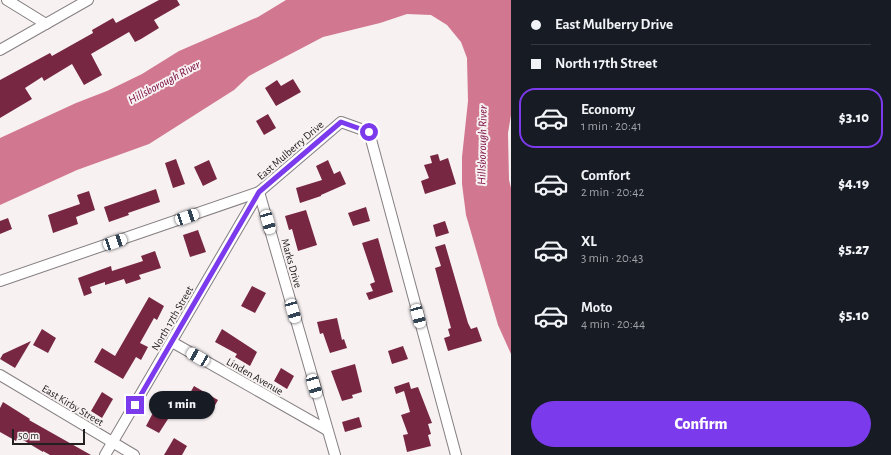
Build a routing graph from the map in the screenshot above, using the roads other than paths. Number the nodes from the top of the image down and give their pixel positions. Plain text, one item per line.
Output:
1 (7, 0) edge
2 (88, 0) edge
3 (46, 24) junction
4 (0, 50) edge
5 (259, 192) junction
6 (0, 281) edge
7 (172, 342) junction
8 (0, 375) edge
9 (327, 430) junction
10 (113, 442) junction
11 (105, 455) edge
12 (134, 455) edge
13 (335, 455) edge
14 (456, 455) edge

1 - 3 street
2 - 3 street
3 - 4 street
5 - 6 street, East Mulberry Drive
5 - 7 street, North 17th Street
5 - 9 street, Marks Drive
5 - 14 street, East Mulberry Drive
7 - 9 street, Linden Avenue
7 - 10 street, North 17th Street
8 - 10 street, East Kirby Street
9 - 13 street, Marks Drive
10 - 11 street, North 17th Street
10 - 12 street, East Kirby Street

